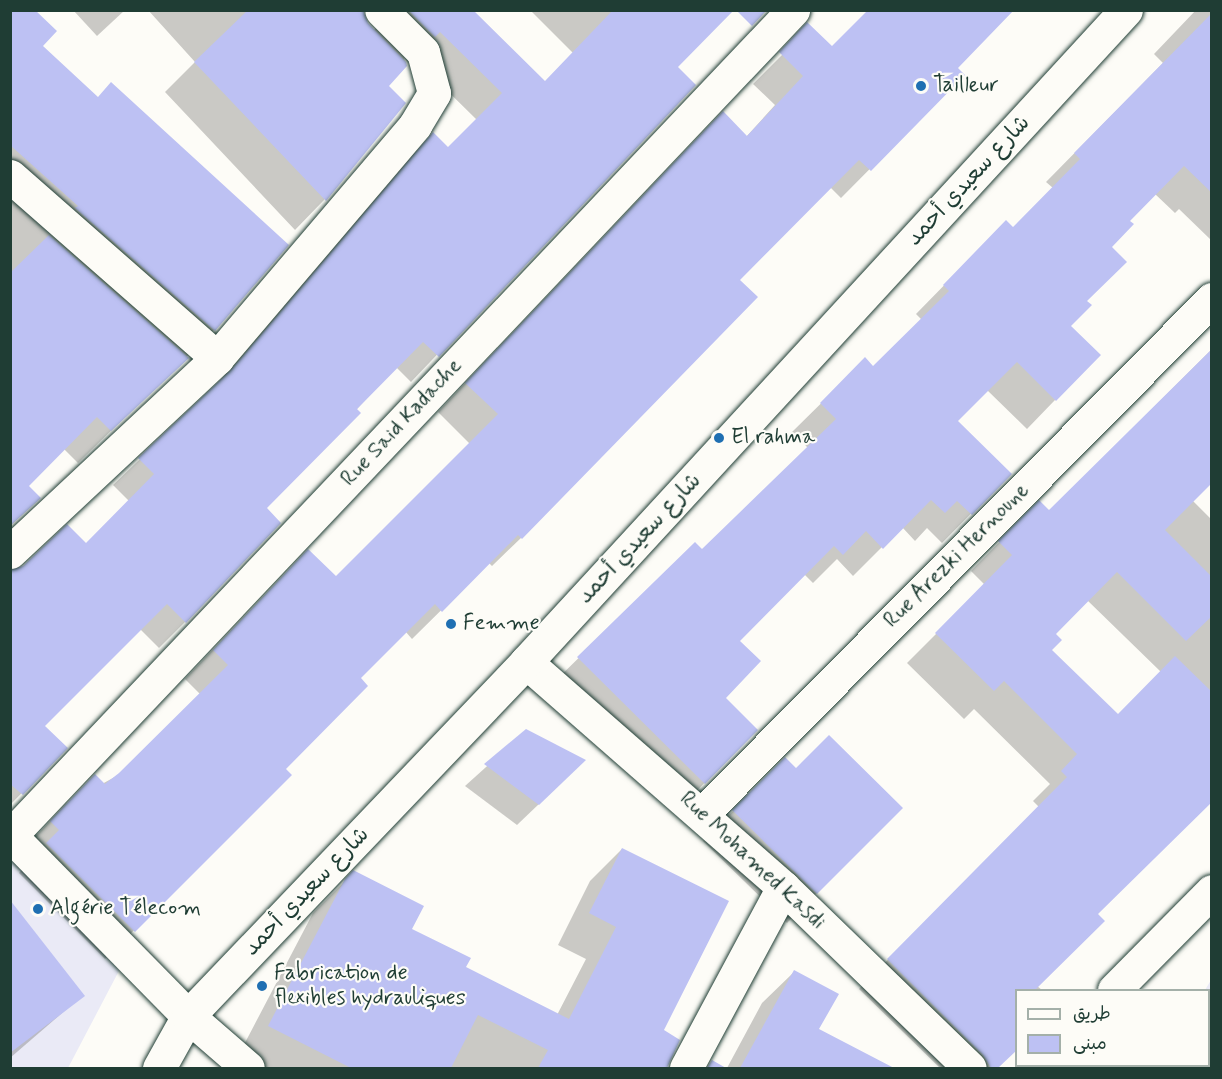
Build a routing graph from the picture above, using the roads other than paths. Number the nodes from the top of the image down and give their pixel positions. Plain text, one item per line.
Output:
1 (381, 10) edge
2 (794, 10) edge
3 (1126, 10) edge
4 (10, 176) edge
5 (1212, 299) edge
6 (217, 358) junction
7 (10, 552) edge
8 (526, 662) junction
9 (702, 814) junction
10 (11, 835) edge
11 (783, 887) junction
12 (1212, 891) edge
13 (1115, 989) edge
14 (188, 1016) junction
15 (159, 1068) edge
16 (248, 1068) edge
17 (686, 1068) edge
18 (970, 1068) edge

1 - 6 street
2 - 10 street, Rue Said Kadache
3 - 8 street, شارع سعيدي أحمد
4 - 6 street
5 - 9 street, Rue Arezki Hernoune
6 - 7 street
8 - 9 street, Rue Mohamed Kasdi
8 - 14 street, شارع سعيدي أحمد
9 - 11 street, Rue Mohamed Kasdi
10 - 14 street
11 - 17 street
11 - 18 street, Rue Mohamed Kasdi
12 - 13 street
14 - 15 street, شارع سعيدي أحمد
14 - 16 street

